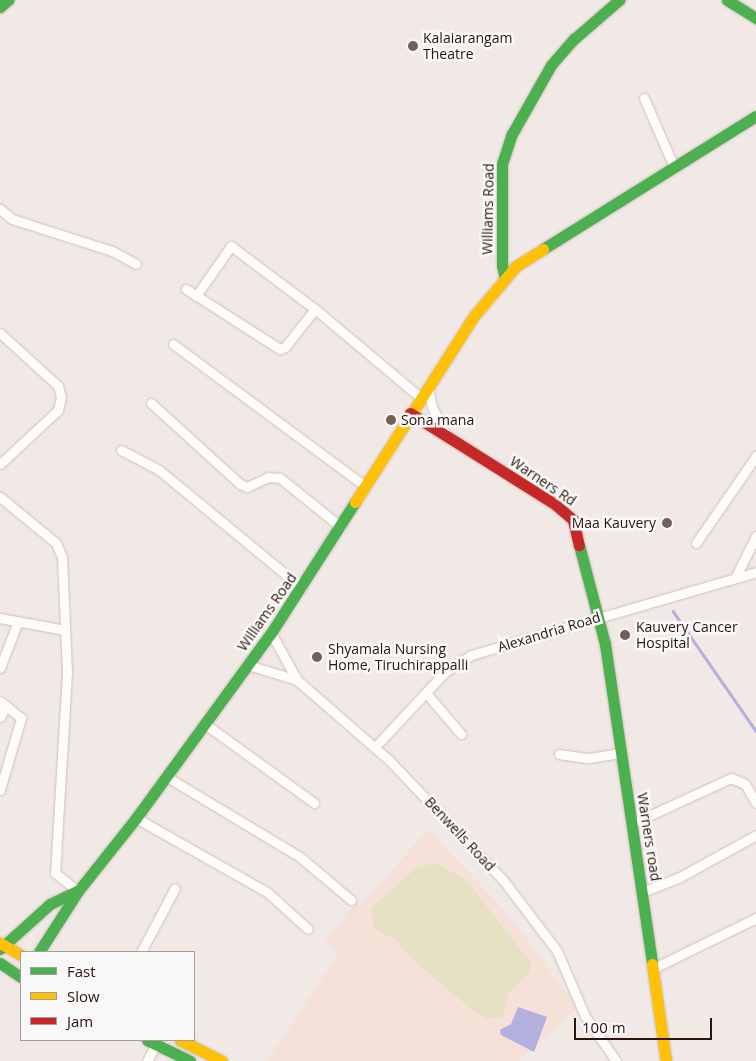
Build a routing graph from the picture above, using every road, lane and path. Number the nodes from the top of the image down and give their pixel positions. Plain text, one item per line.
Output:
1 (8, 0) edge
2 (619, 0) edge
3 (727, 0) edge
4 (0, 6) edge
5 (756, 18) edge
6 (644, 98) dead end
7 (756, 116) edge
8 (674, 167) junction
9 (0, 209) edge
10 (136, 264) dead end
11 (505, 279) junction
12 (186, 289) dead end
13 (196, 296) junction
14 (315, 309) junction
15 (0, 334) edge
16 (173, 344) dead end
17 (428, 387) junction
18 (421, 398) junction
19 (151, 403) dead end
20 (410, 414) junction
21 (447, 436) junction
22 (121, 450) dead end
23 (756, 456) edge
24 (0, 464) edge
25 (366, 487) junction
26 (0, 497) edge
27 (341, 527) junction
28 (756, 536) edge
29 (696, 543) dead end
30 (756, 572) edge
31 (736, 578) junction
32 (302, 588) junction
33 (0, 618) edge
34 (597, 618) junction
35 (18, 621) junction
36 (65, 630) junction
37 (271, 633) junction
38 (248, 665) junction
39 (0, 668) edge
40 (297, 680) junction
41 (426, 693) junction
42 (3, 703) edge
43 (0, 716) edge
44 (205, 724) junction
45 (461, 734) dead end
46 (375, 747) junction
47 (620, 753) junction
48 (559, 754) dead end
49 (167, 777) junction
50 (0, 790) edge
51 (314, 803) dead end
52 (756, 803) edge
53 (136, 818) junction
54 (631, 824) junction
55 (756, 835) edge
56 (175, 888) dead end
57 (78, 891) junction
58 (642, 892) junction
59 (350, 900) dead end
60 (756, 918) edge
61 (308, 929) dead end
62 (1, 946) edge
63 (40, 951) edge
64 (142, 951) edge
65 (20, 955) edge
66 (0, 963) edge
67 (654, 968) junction
68 (20, 976) edge
69 (182, 1041) edge
70 (152, 1042) edge
71 (147, 1061) edge
72 (190, 1061) edge
73 (222, 1061) edge
74 (616, 1061) edge
75 (666, 1061) edge

1 - 4 street
2 - 11 street, Williams Road
3 - 5 street
6 - 8 street
7 - 8 street, Williams Road
8 - 11 street, Williams Road
9 - 10 street
11 - 17 street, Williams Road
12 - 13 street
13 - 14 street
13 - 14 street
14 - 18 street
15 - 24 street
16 - 25 street
17 - 18 street, Williams Road
17 - 21 street
18 - 20 street, Williams Road
19 - 27 street
20 - 21 street, Warners Rd
20 - 25 street, Williams Road
21 - 34 street, Warners Rd
22 - 32 street
23 - 29 street
25 - 27 street, Williams Road
26 - 36 street
27 - 32 street, Williams Road
28 - 31 street
30 - 31 street, Alexandria Road
31 - 34 street, Alexandria Road
32 - 37 street, Williams Road
33 - 35 street
34 - 41 street, Alexandria Road
34 - 47 street, Warners road
35 - 36 street
35 - 39 street
36 - 57 street
37 - 38 street, Williams Road
37 - 40 street, Benwells Road
38 - 40 street
38 - 44 street, Williams Road
40 - 46 street, Benwells Road
41 - 45 street
41 - 46 street, Alexandria Road
42 - 43 street
42 - 50 street
44 - 49 street, Williams Road
44 - 51 street
46 - 74 street, Benwells Road
47 - 48 street
47 - 54 street, Warners road
49 - 53 street, Williams Road
49 - 59 street
52 - 54 street
53 - 57 street, Williams Road
53 - 61 street
54 - 58 street, Warners road
55 - 58 street
56 - 64 street
57 - 62 street
57 - 63 street, Williams Road
58 - 67 street, Warners road
60 - 67 street
62 - 65 street
66 - 68 street
67 - 75 street, Warners road
69 - 73 street
70 - 71 street
70 - 72 street

